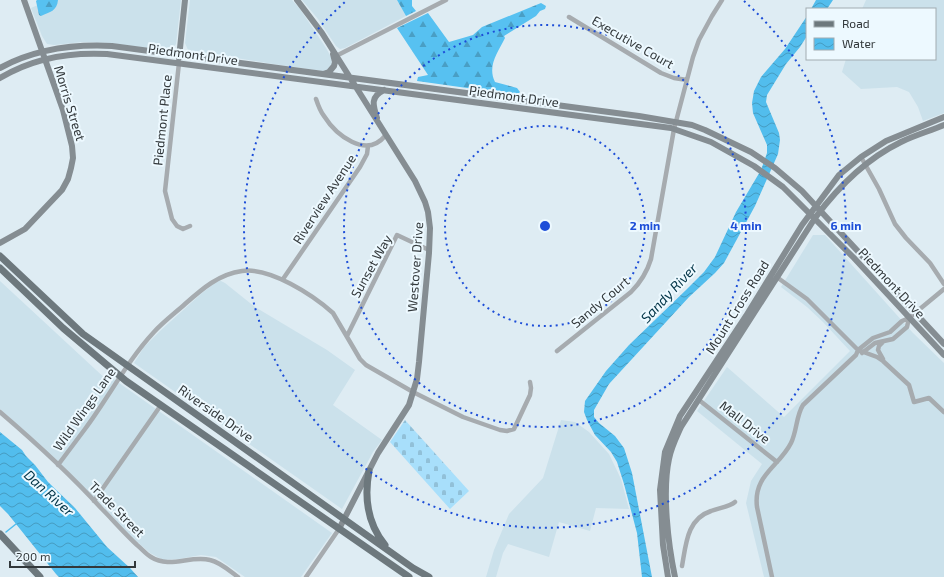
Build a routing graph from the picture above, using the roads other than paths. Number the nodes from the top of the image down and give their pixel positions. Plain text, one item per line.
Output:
1 (24, 0) edge
2 (185, 0) edge
3 (297, 0) edge
4 (446, 0) edge
5 (722, 0) edge
6 (569, 17) dead end
7 (332, 49) junction
8 (42, 51) junction
9 (180, 55) junction
10 (336, 56) junction
11 (45, 59) junction
12 (179, 63) junction
13 (0, 68) edge
14 (321, 74) junction
15 (0, 78) edge
16 (349, 78) junction
17 (687, 80) junction
18 (354, 86) junction
19 (385, 90) junction
20 (316, 99) dead end
21 (944, 117) edge
22 (676, 122) junction
23 (378, 125) junction
24 (944, 125) edge
25 (674, 129) junction
26 (385, 136) junction
27 (368, 146) junction
28 (860, 157) junction
29 (866, 164) junction
30 (816, 205) junction
31 (821, 211) junction
32 (810, 213) junction
33 (815, 218) junction
34 (190, 226) dead end
35 (0, 243) edge
36 (429, 250) junction
37 (0, 256) edge
38 (0, 268) edge
39 (778, 278) junction
40 (283, 279) junction
41 (944, 284) edge
42 (944, 289) edge
43 (915, 313) junction
44 (909, 318) junction
45 (347, 336) junction
46 (883, 342) junction
47 (944, 344) edge
48 (558, 351) dead end
49 (857, 352) junction
50 (864, 353) junction
51 (944, 355) edge
52 (883, 361) junction
53 (129, 365) junction
54 (121, 376) junction
55 (530, 382) dead end
56 (413, 392) junction
57 (699, 400) junction
58 (160, 405) junction
59 (0, 412) edge
60 (944, 412) edge
61 (777, 462) junction
62 (58, 465) junction
63 (369, 471) junction
64 (94, 501) junction
65 (735, 502) dead end
66 (344, 518) junction
67 (339, 530) junction
68 (0, 534) edge
69 (388, 550) junction
70 (682, 566) dead end
71 (40, 577) edge
72 (238, 577) edge
73 (306, 577) edge
74 (409, 577) edge
75 (428, 577) edge
76 (668, 577) edge
77 (675, 577) edge
78 (772, 577) edge

1 - 8 main road, Morris Street
2 - 9 main road, Piedmont Place
3 - 7 main road, Westover Drive
4 - 10 street
5 - 17 street, Sandy Court
6 - 17 street, Executive Court
7 - 10 main road, Westover Drive
7 - 14 main road
8 - 9 main road, Piedmont Drive
8 - 11 main road, Morris Street
8 - 13 main road, Piedmont Drive
9 - 12 main road, Piedmont Place
9 - 14 main road, Piedmont Drive
10 - 16 main road, Westover Drive
11 - 12 main road, Piedmont Drive
11 - 15 main road, Piedmont Drive
11 - 35 main road, Morris Street
12 - 18 main road, Piedmont Drive
12 - 34 street, Piedmont Place
14 - 16 main road, Piedmont Drive
16 - 18 main road, Westover Drive
16 - 22 main road, Piedmont Drive
17 - 22 street, Sandy Court
18 - 19 main road, Piedmont Drive
18 - 23 main road, Westover Drive
19 - 23 main road
19 - 25 main road, Piedmont Drive
20 - 27 street
21 - 28 main road, Mount Cross Road
22 - 25 street, Sandy Court
22 - 30 main road, Piedmont Drive
23 - 26 main road, Westover Drive
24 - 29 main road, Mount Cross Road
25 - 32 main road, Piedmont Drive
25 - 48 street, Sandy Court
26 - 27 street, Riverview Avenue
26 - 36 main road, Westover Drive
27 - 40 street, Riverview Avenue
28 - 29 street
28 - 30 main road, Mount Cross Road
29 - 31 main road, Mount Cross Road
29 - 41 street
30 - 31 main road, Piedmont Drive
30 - 32 main road, Mount Cross Road
31 - 33 main road, Mount Cross Road
31 - 43 main road, Piedmont Drive
32 - 33 main road, Piedmont Drive
32 - 76 main road, Mount Cross Road
33 - 39 main road, Mount Cross Road
33 - 44 main road, Piedmont Drive
36 - 45 street, Sunset Way
36 - 56 main road, Westover Drive
37 - 53 main road, Riverside Drive
38 - 54 main road, Riverside Drive
39 - 49 street
39 - 57 main road, Mount Cross Road
40 - 45 street, Wild Wings Lane
40 - 53 street, Wild Wings Lane
42 - 43 street
43 - 44 street
43 - 47 main road, Piedmont Drive
44 - 46 street
44 - 49 street
44 - 51 main road, Piedmont Drive
45 - 56 street, Wild Wings Lane
46 - 50 street
46 - 52 street
49 - 50 street
49 - 61 street
50 - 52 street
52 - 60 street
53 - 54 street, Wild Wings Lane
53 - 66 main road, Riverside Drive
54 - 58 main road, Riverside Drive
54 - 62 street, Wild Wings Lane
55 - 56 street, Wild Wings Lane
56 - 63 main road, Westover Drive
57 - 61 street, Mall Drive
57 - 77 main road, Mount Cross Road
58 - 64 street
58 - 67 main road, Riverside Drive
59 - 62 street, Trade Street
61 - 78 street
62 - 64 street, Trade Street
63 - 66 main road, Westover Drive
63 - 69 main road
64 - 72 street, Trade Street
65 - 70 street
66 - 67 main road, Westover Drive
66 - 69 main road, Riverside Drive
67 - 73 street
67 - 74 main road, Riverside Drive
68 - 71 main road
69 - 75 main road, Riverside Drive

